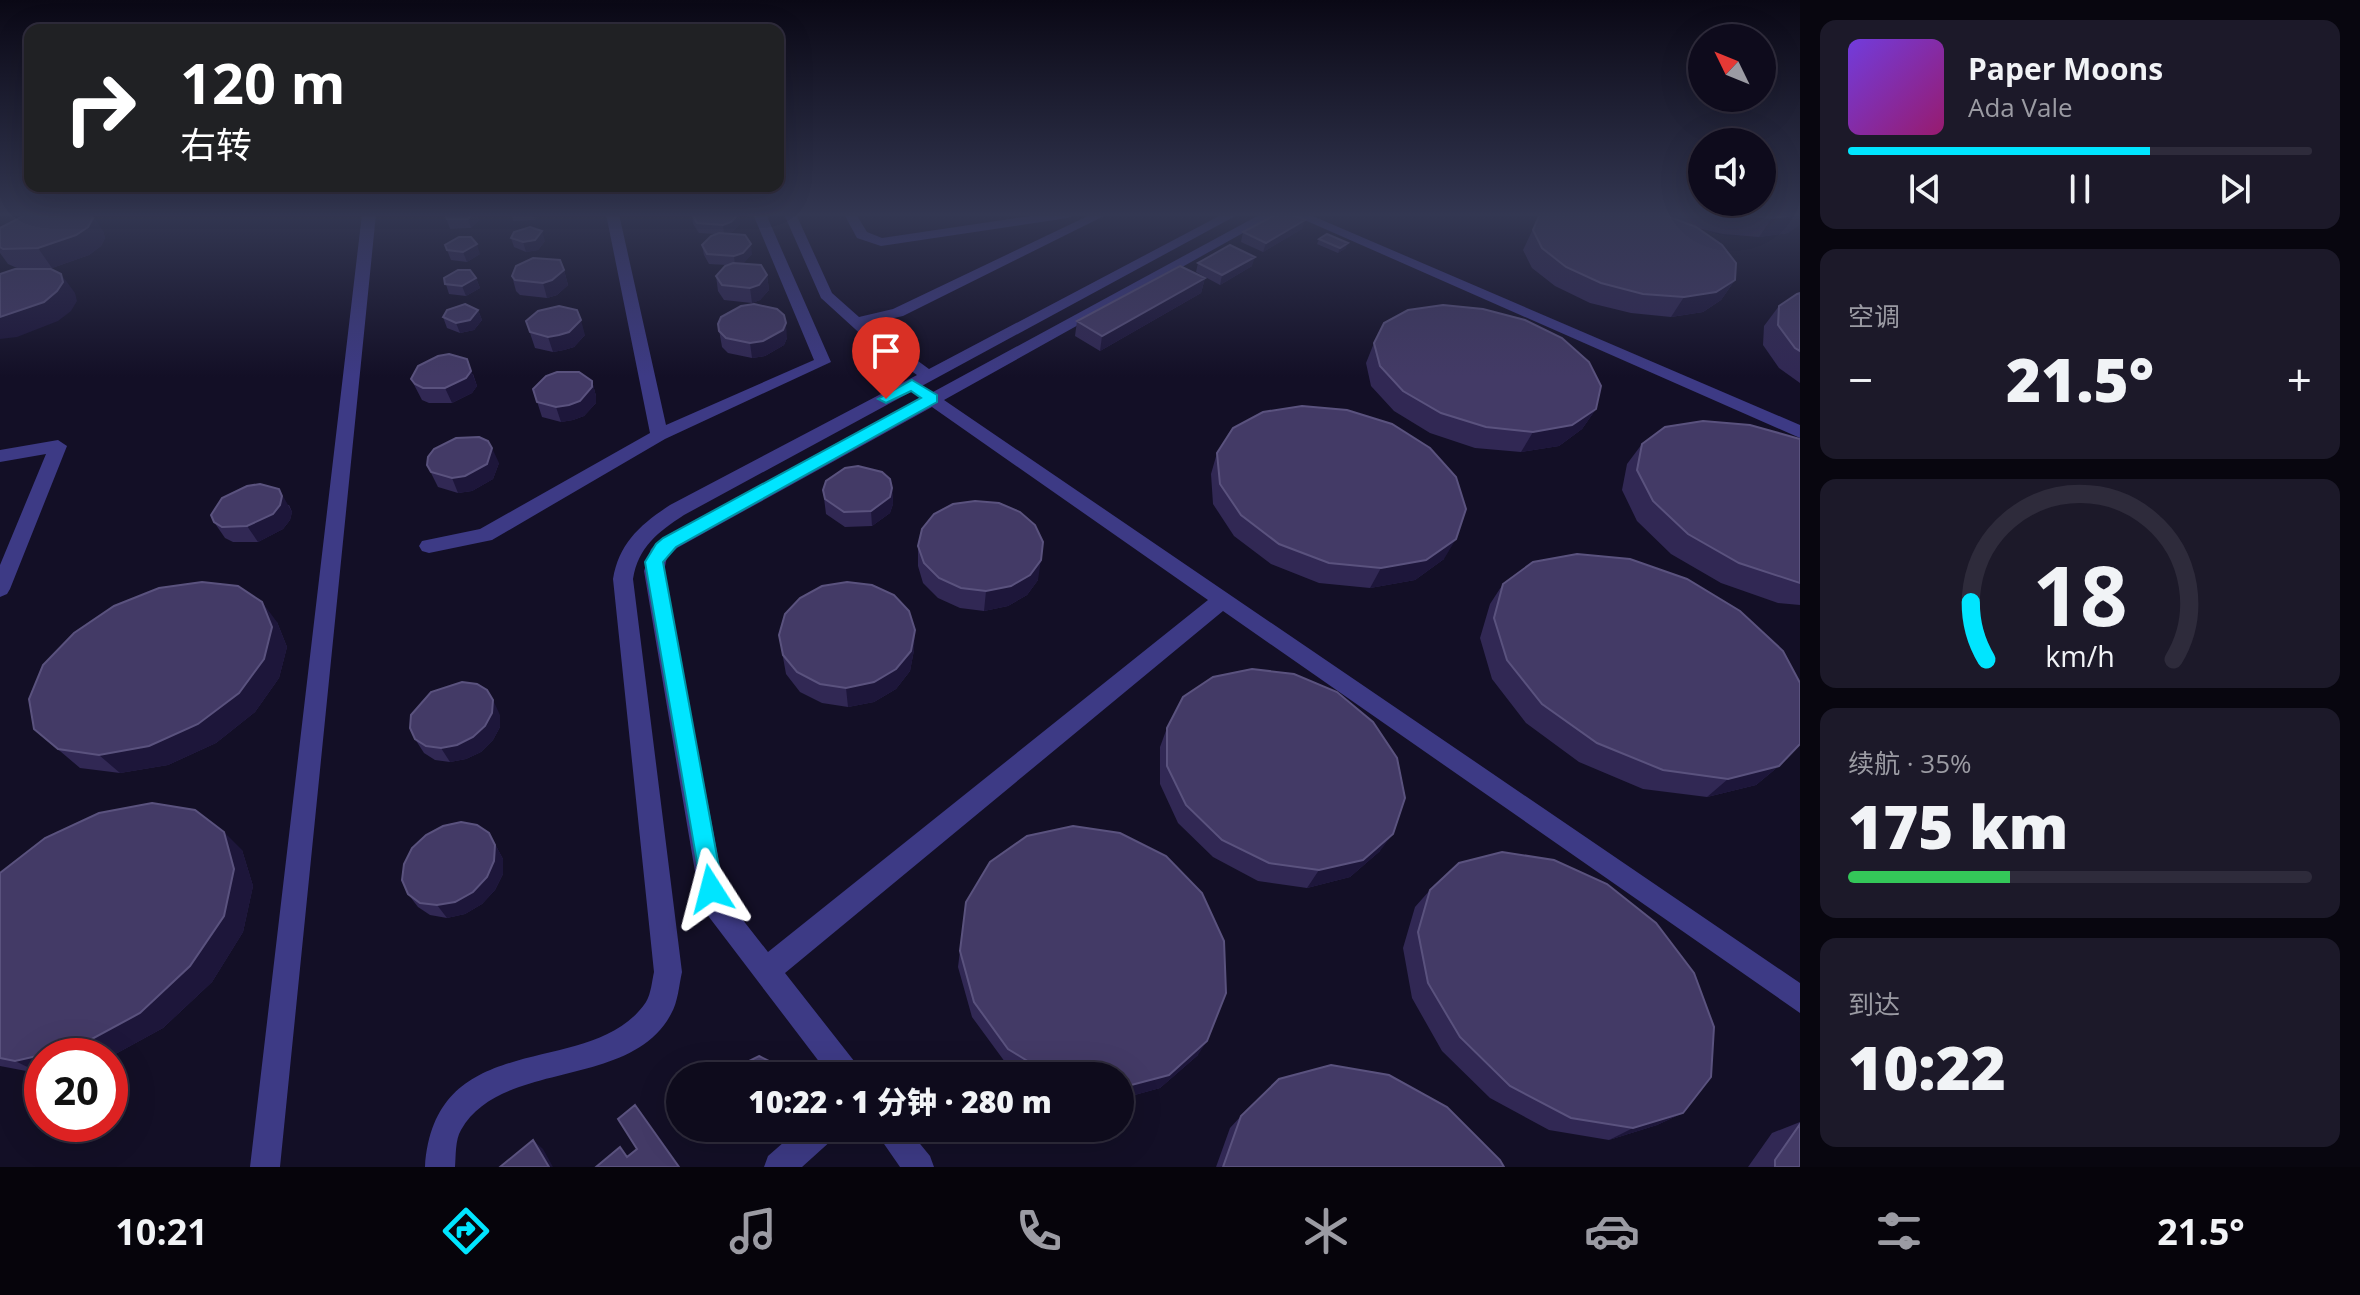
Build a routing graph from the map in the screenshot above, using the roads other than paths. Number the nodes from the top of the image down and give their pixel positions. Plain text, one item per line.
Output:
1 (363, 268) edge
2 (624, 268) edge
3 (783, 268) edge
4 (813, 268) edge
5 (990, 268) edge
6 (1130, 268) edge
7 (1171, 268) edge
8 (1423, 268) edge
9 (856, 322) junction
10 (920, 380) junction
11 (932, 399) junction
12 (1800, 432) edge
13 (659, 435) junction
14 (0, 456) edge
15 (429, 546) dead end
16 (0, 589) edge
17 (1222, 600) junction
18 (766, 971) junction
19 (1800, 999) edge
20 (837, 1062) edge
21 (807, 1142) edge
22 (899, 1142) edge
23 (265, 1167) edge
24 (440, 1167) edge
25 (779, 1167) edge
26 (919, 1167) edge

1 - 23 lane
2 - 13 lane
3 - 13 lane
4 - 9 lane
5 - 9 lane
6 - 10 lane
7 - 11 lane
8 - 12 lane
9 - 10 lane
10 - 11 lane
10 - 24 lane
11 - 17 lane
11 - 18 lane
13 - 15 lane
14 - 16 lane
17 - 18 lane
17 - 19 lane
18 - 20 lane
21 - 25 lane
22 - 26 lane

